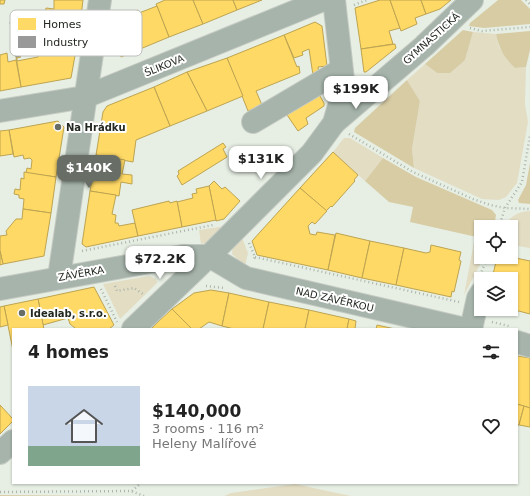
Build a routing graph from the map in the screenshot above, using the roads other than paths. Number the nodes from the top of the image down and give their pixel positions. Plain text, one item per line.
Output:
1 (100, 0) edge
2 (323, 0) edge
3 (472, 0) edge
4 (342, 4) edge
5 (98, 10) edge
6 (91, 56) edge
7 (342, 70) junction
8 (85, 97) junction
9 (0, 111) edge
10 (253, 122) dead end
11 (340, 127) junction
12 (209, 256) junction
13 (59, 277) junction
14 (0, 289) edge
15 (466, 318) edge
16 (126, 328) edge
17 (518, 336) edge
18 (530, 346) edge
19 (12, 442) edge
20 (0, 454) edge

1 - 5 street
2 - 8 street, ŠLIKOVA
3 - 11 street, GYMNASTICKÁ
4 - 7 street
6 - 8 street
7 - 10 street
7 - 11 street
8 - 9 street, ŠLIKOVA
8 - 13 street
11 - 12 street
12 - 13 street, ZÁVĚRKA
12 - 15 street, NAD ZÁVĚRKOU
12 - 16 street
13 - 14 street, ZÁVĚRKA
17 - 18 street
19 - 20 street

